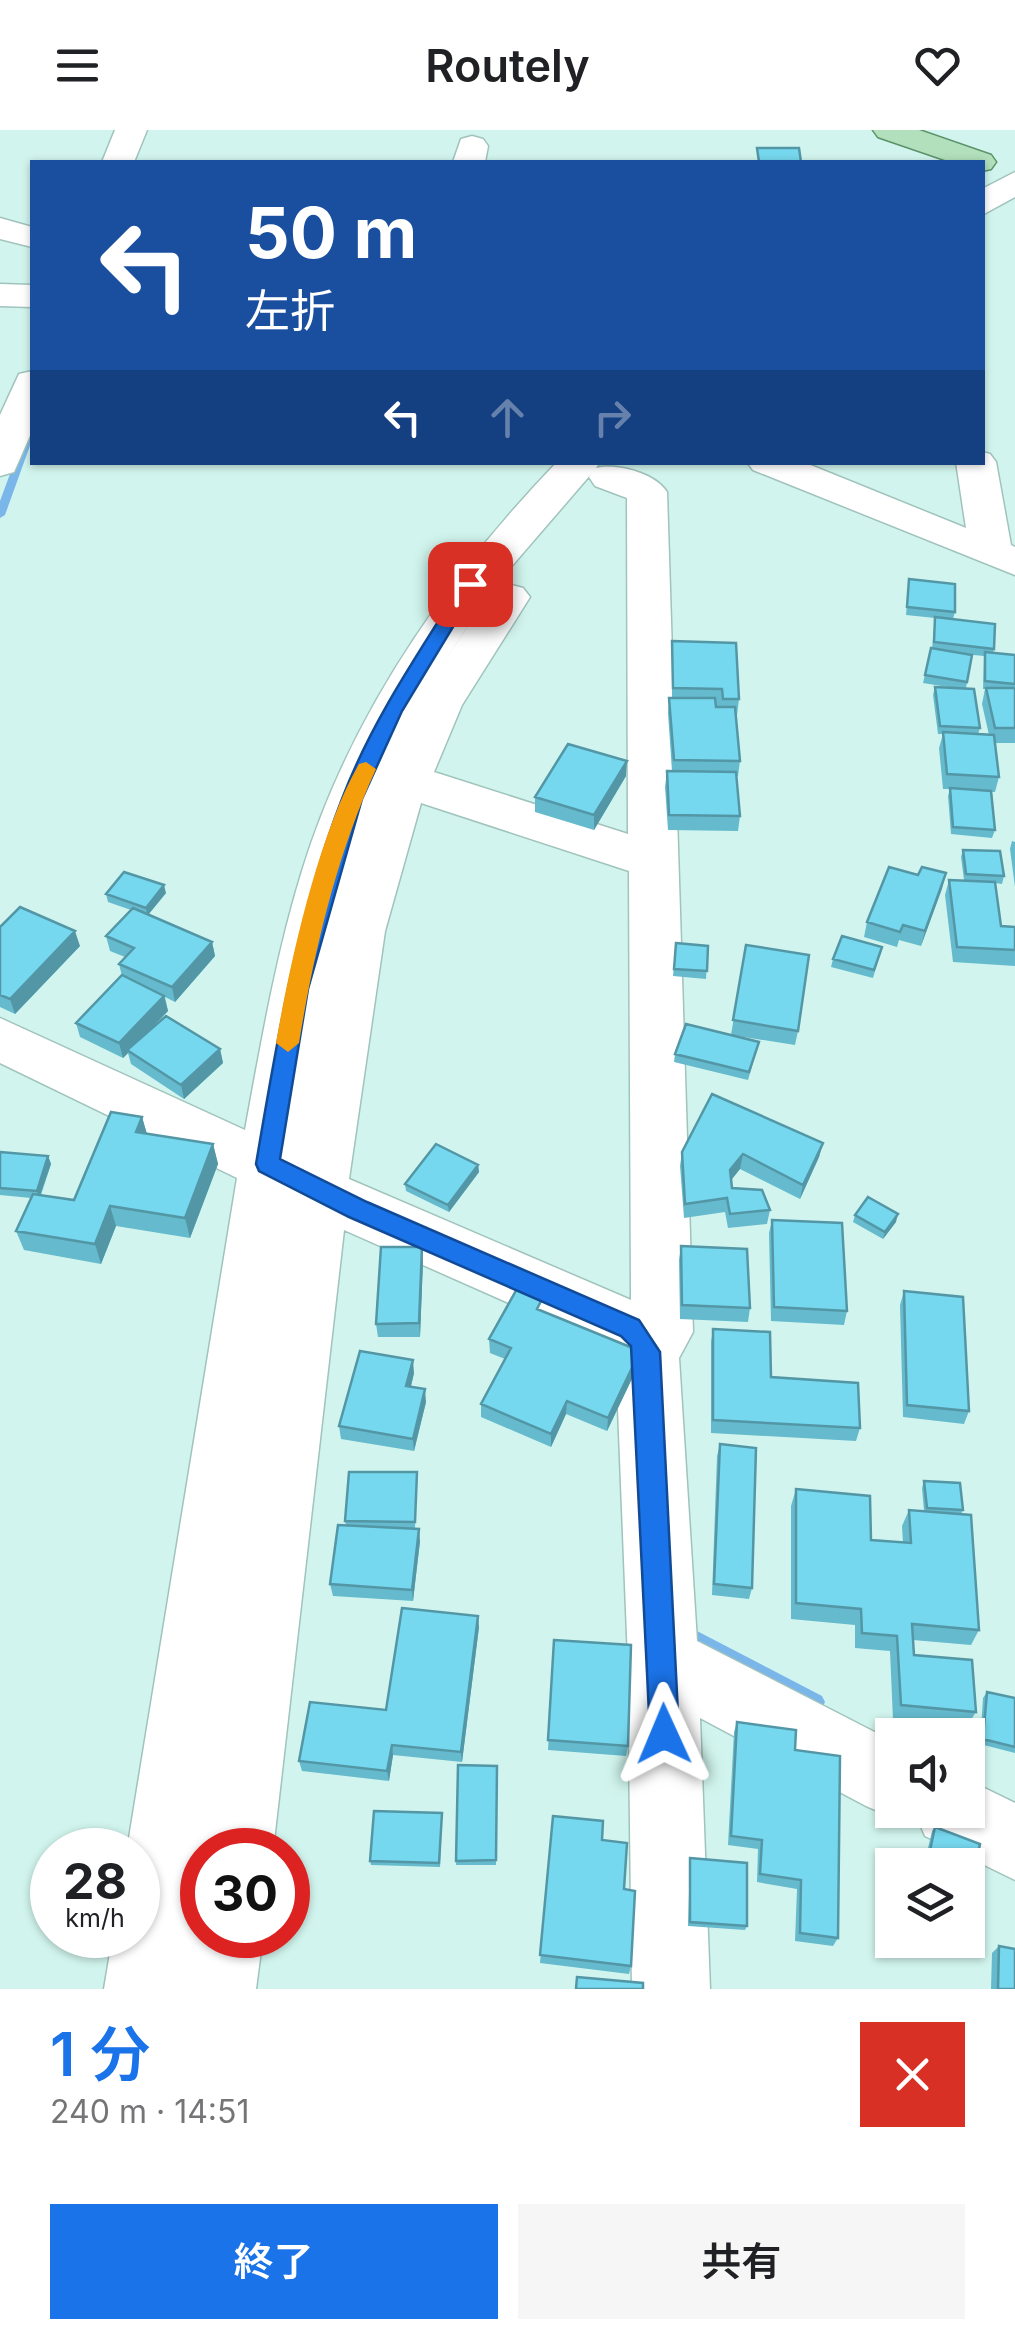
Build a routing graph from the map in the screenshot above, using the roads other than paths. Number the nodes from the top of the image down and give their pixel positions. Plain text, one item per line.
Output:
1 (131, 130) edge
2 (889, 130) edge
3 (1015, 146) edge
4 (119, 160) edge
5 (969, 160) edge
6 (993, 169) edge
7 (985, 195) edge
8 (0, 228) edge
9 (30, 237) edge
10 (0, 295) edge
11 (30, 296) edge
12 (30, 387) edge
13 (0, 464) edge
14 (775, 465) edge
15 (977, 465) edge
16 (604, 467) edge
17 (1003, 557) edge
18 (404, 784) junction
19 (652, 860) junction
20 (0, 1039) edge
21 (268, 1164) junction
22 (320, 1190) junction
23 (653, 1343) junction
24 (663, 1661) junction
25 (875, 1771) edge
26 (238, 1828) edge
27 (985, 1828) edge
28 (1015, 1843) edge
29 (221, 1958) edge
30 (143, 1989) edge
31 (217, 1989) edge
32 (670, 1989) edge

1 - 4 street
2 - 5 main road
3 - 6 street
6 - 7 street
8 - 9 street
10 - 11 street
12 - 13 street
14 - 17 street
15 - 17 street
16 - 18 street
16 - 19 street
16 - 21 street
18 - 19 street
18 - 22 street
19 - 23 street
20 - 21 street
21 - 22 street
21 - 30 street
22 - 23 street
22 - 26 street
23 - 24 street
24 - 25 street
24 - 32 street
27 - 28 street
29 - 31 street

